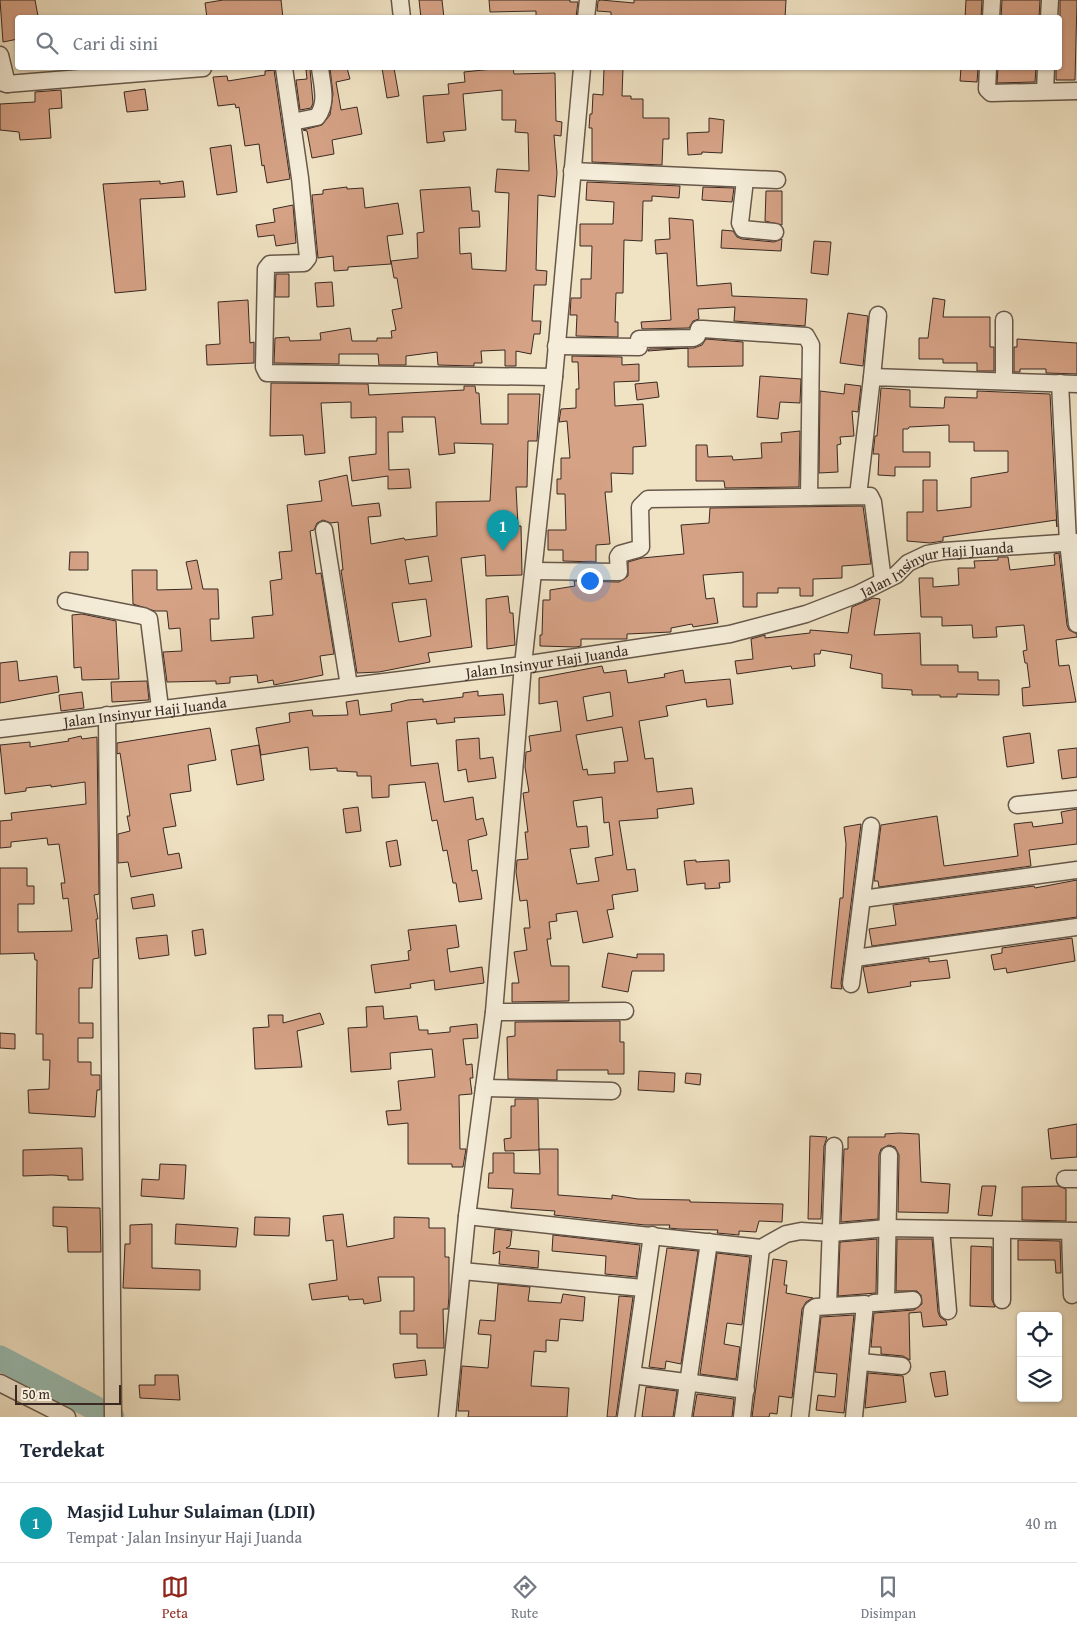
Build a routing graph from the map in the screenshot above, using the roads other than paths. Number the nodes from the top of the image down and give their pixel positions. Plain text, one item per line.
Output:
1 (400, 0) edge
2 (588, 0) edge
3 (992, 0) edge
4 (1050, 0) edge
5 (402, 15) edge
6 (586, 15) edge
7 (991, 15) edge
8 (1049, 15) edge
9 (0, 55) edge
10 (175, 70) edge
11 (284, 70) edge
12 (320, 70) edge
13 (582, 70) edge
14 (988, 70) edge
15 (1046, 70) edge
16 (3, 83) edge
17 (1044, 91) junction
18 (1077, 91) edge
19 (292, 122) junction
20 (572, 171) junction
21 (745, 180) junction
22 (777, 180) dead end
23 (775, 232) dead end
24 (878, 315) dead end
25 (1004, 320) dead end
26 (556, 346) junction
27 (554, 377) junction
28 (872, 377) junction
29 (1004, 381) junction
30 (1060, 383) junction
31 (1077, 384) edge
32 (809, 496) junction
33 (858, 496) junction
34 (324, 530) dead end
35 (1073, 542) edge
36 (534, 571) junction
37 (883, 582) junction
38 (66, 601) dead end
39 (1077, 624) edge
40 (522, 665) junction
41 (349, 686) junction
42 (160, 708) junction
43 (106, 714) junction
44 (0, 729) edge
45 (1077, 799) edge
46 (1017, 805) dead end
47 (871, 826) dead end
48 (1077, 870) edge
49 (862, 900) junction
50 (1077, 927) edge
51 (855, 958) junction
52 (851, 984) dead end
53 (625, 1011) dead end
54 (494, 1012) junction
55 (484, 1088) junction
56 (612, 1091) dead end
57 (834, 1146) dead end
58 (889, 1156) dead end
59 (467, 1216) junction
60 (887, 1228) junction
61 (941, 1229) junction
62 (1002, 1230) junction
63 (1074, 1231) edge
64 (832, 1233) junction
65 (652, 1235) junction
66 (709, 1242) junction
67 (761, 1248) junction
68 (462, 1271) junction
69 (643, 1288) junction
70 (1072, 1295) dead end
71 (914, 1300) dead end
72 (1002, 1300) dead end
73 (886, 1302) junction
74 (865, 1304) junction
75 (828, 1306) junction
76 (948, 1311) dead end
77 (861, 1362) junction
78 (902, 1366) dead end
79 (632, 1375) junction
80 (688, 1382) junction
81 (0, 1384) edge
82 (746, 1390) junction
83 (113, 1415) edge
84 (67, 1417) edge
85 (447, 1417) edge
86 (626, 1417) edge
87 (683, 1417) edge
88 (742, 1417) edge
89 (800, 1417) edge
90 (854, 1417) edge

1 - 5 street
2 - 6 street
3 - 7 street
4 - 8 street
9 - 16 street
10 - 16 street
11 - 19 street
12 - 19 street
13 - 20 street
14 - 17 street
15 - 17 street
17 - 18 street
19 - 27 street
20 - 21 street
20 - 26 street
21 - 22 street
21 - 23 street
24 - 28 street
25 - 29 street
26 - 27 street
26 - 32 street
27 - 36 street
28 - 29 street
28 - 33 street
29 - 30 street
30 - 31 street
30 - 35 street
32 - 33 street
32 - 36 street
33 - 37 street
34 - 41 street
35 - 37 street, Jalan Insinyur Haji Juanda
35 - 39 street
36 - 40 street
37 - 40 street, Jalan Insinyur Haji Juanda
38 - 42 street
40 - 41 street, Jalan Insinyur Haji Juanda
40 - 54 street
41 - 42 street, Jalan Insinyur Haji Juanda
42 - 43 street, Jalan Insinyur Haji Juanda
43 - 44 street, Jalan Insinyur Haji Juanda
43 - 83 street
45 - 46 street
47 - 49 street
48 - 49 street
49 - 51 street
50 - 51 street
51 - 52 street
53 - 54 street
54 - 55 street
55 - 56 street
55 - 59 street
57 - 64 street
58 - 60 street
59 - 65 street
59 - 68 street
60 - 61 street
60 - 64 street
60 - 73 street
61 - 62 street
61 - 76 street
62 - 63 street
62 - 72 street
63 - 70 street
64 - 67 street
64 - 75 street
65 - 66 street
65 - 69 street
66 - 67 street
66 - 80 street
67 - 82 street
68 - 69 street
68 - 85 street
69 - 79 street
71 - 73 street
73 - 74 street
74 - 75 street
74 - 77 street
75 - 89 street
77 - 78 street
77 - 90 street
79 - 80 street
79 - 86 street
80 - 82 street
80 - 87 street
81 - 84 street
82 - 88 street

